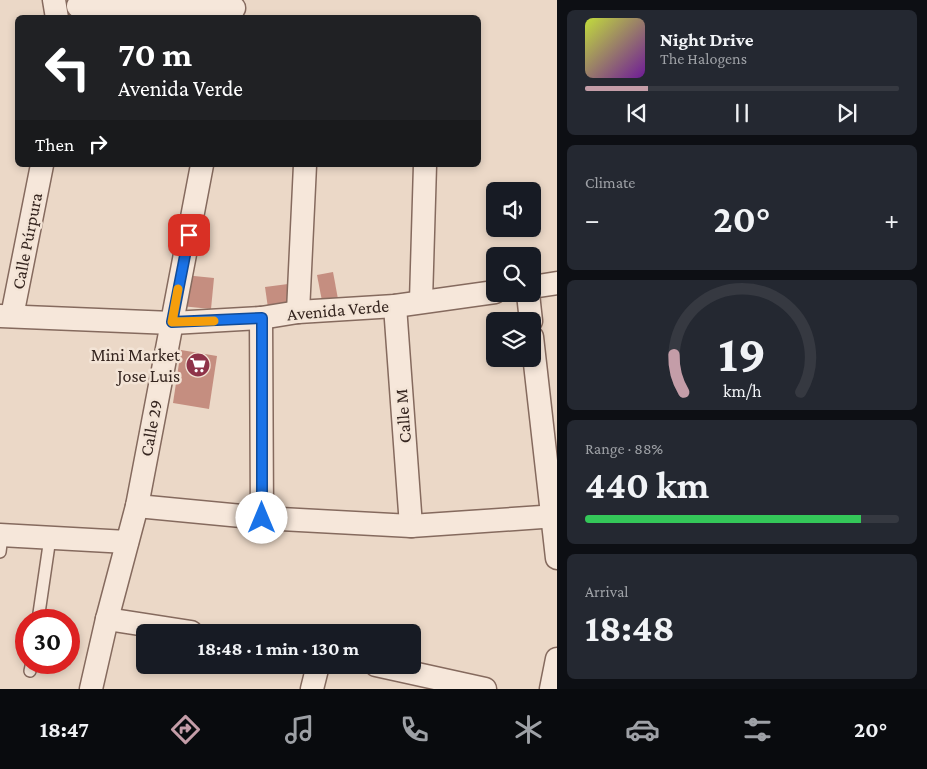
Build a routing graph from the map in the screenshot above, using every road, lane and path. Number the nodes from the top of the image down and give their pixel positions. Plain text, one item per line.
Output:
1 (54, 0) edge
2 (78, 6) dead end
3 (234, 8) edge
4 (56, 15) edge
5 (42, 167) edge
6 (202, 167) edge
7 (305, 167) edge
8 (425, 167) edge
9 (557, 283) edge
10 (541, 286) edge
11 (486, 293) edge
12 (421, 301) junction
13 (395, 306) junction
14 (298, 312) junction
15 (6, 316) edge
16 (262, 318) junction
17 (172, 322) junction
18 (536, 367) edge
19 (137, 506) junction
20 (555, 517) edge
21 (262, 518) junction
22 (411, 526) junction
23 (50, 538) junction
24 (1, 541) edge
25 (127, 542) junction
26 (557, 558) edge
27 (40, 609) edge
28 (106, 619) junction
29 (139, 624) edge
30 (557, 659) edge
31 (316, 674) edge
32 (394, 674) edge
33 (406, 680) edge
34 (91, 689) edge
35 (312, 689) edge
36 (485, 689) edge
37 (550, 689) edge

1 - 4 street
2 - 3 street
5 - 15 street, Calle Púrpura
6 - 17 street, Calle 29
7 - 14 street
8 - 12 street
9 - 10 street
11 - 12 street, Avenida Verde
12 - 13 street, Avenida Verde
13 - 14 street, Avenida Verde
13 - 22 street, Calle M
14 - 16 street, Avenida Verde
15 - 17 street, Avenida Verde
16 - 17 street, Avenida Verde
16 - 21 street
17 - 19 street, Calle 29
18 - 20 street
19 - 21 street
19 - 25 street, Calle 29
20 - 22 street
20 - 26 street
21 - 22 street
23 - 24 street
23 - 25 street
23 - 27 lane
25 - 28 street, Calle 29
28 - 29 street
28 - 34 street, Calle 29
30 - 37 street
31 - 35 street
32 - 33 street
33 - 36 street

